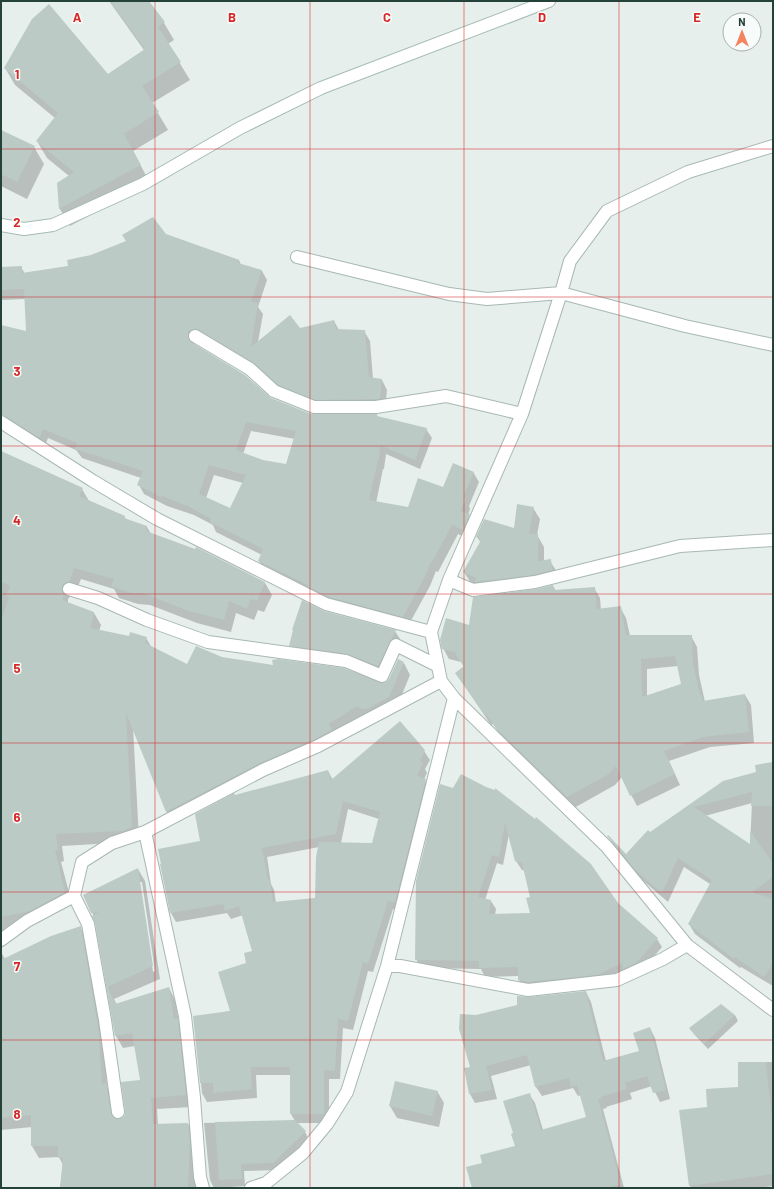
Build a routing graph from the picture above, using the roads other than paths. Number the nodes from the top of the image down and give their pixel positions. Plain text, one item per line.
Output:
1 (545, 2) edge
2 (773, 146) edge
3 (1, 225) edge
4 (297, 257) dead end
5 (561, 293) junction
6 (195, 336) dead end
7 (773, 345) edge
8 (522, 414) junction
9 (1, 422) edge
10 (773, 540) edge
11 (449, 580) junction
12 (69, 589) dead end
13 (432, 632) junction
14 (438, 666) junction
15 (440, 681) junction
16 (454, 698) junction
17 (145, 832) junction
18 (74, 896) junction
19 (1, 940) edge
20 (687, 945) junction
21 (387, 966) junction
22 (773, 1010) edge
23 (118, 1112) dead end
24 (203, 1188) edge
25 (251, 1188) edge

1 - 3 street
2 - 5 street
4 - 5 street
5 - 7 street
5 - 8 street
6 - 8 street
8 - 11 street
9 - 13 street
10 - 11 street
11 - 13 street
12 - 14 street
13 - 14 street
14 - 15 street
15 - 16 street
15 - 17 street
16 - 20 street
16 - 21 street
17 - 18 street
17 - 24 street
18 - 19 street
18 - 23 street
20 - 21 street
20 - 22 street
21 - 25 street

